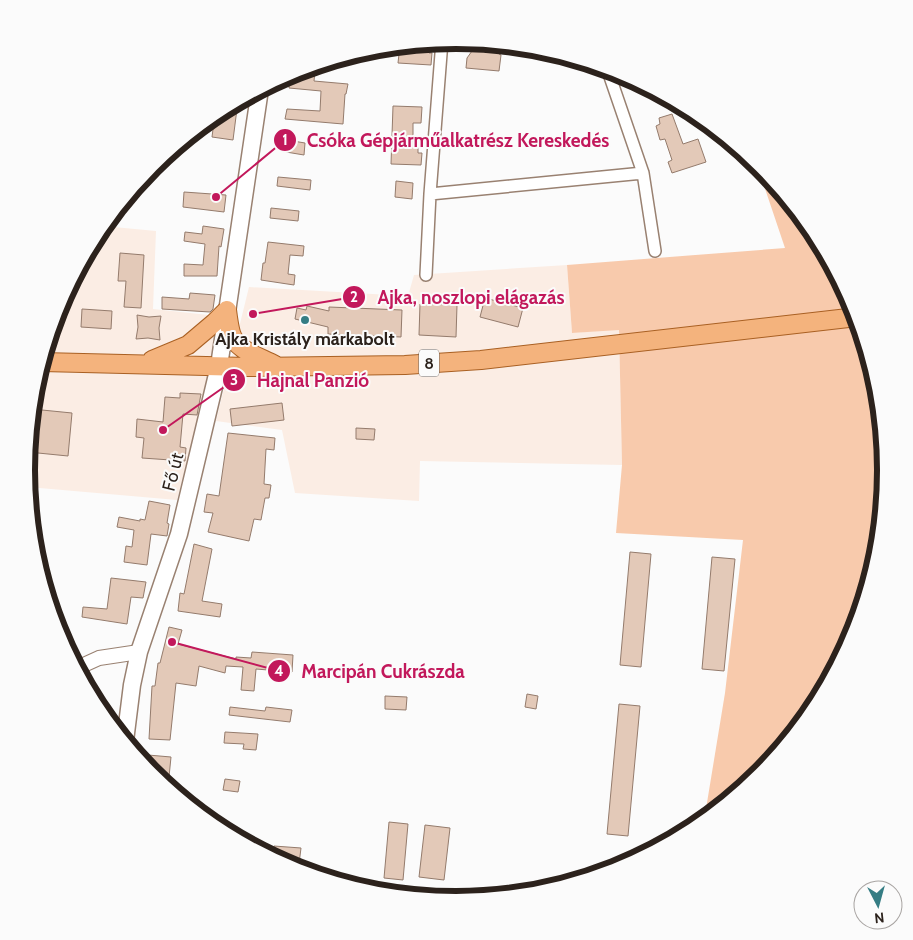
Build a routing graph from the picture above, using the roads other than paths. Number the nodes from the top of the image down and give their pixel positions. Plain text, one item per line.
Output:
1 (441, 49) edge
2 (611, 78) edge
3 (259, 98) edge
4 (643, 172) junction
5 (430, 194) junction
6 (654, 251) dead end
7 (426, 274) dead end
8 (227, 310) junction
9 (849, 318) edge
10 (49, 362) edge
11 (146, 363) junction
12 (219, 366) junction
13 (278, 366) junction
14 (139, 652) junction
15 (83, 665) edge
16 (126, 732) edge

1 - 5 street
2 - 4 street
3 - 8 main road, Fő út
4 - 5 street
4 - 6 street
5 - 7 street
8 - 11 main road
8 - 12 main road, Fő út
8 - 13 main road
9 - 13 main road, 8
10 - 11 main road, 8
11 - 12 main road, 8
12 - 13 main road, 8
12 - 14 main road, Fő út
14 - 15 street
14 - 16 main road, Fő út

